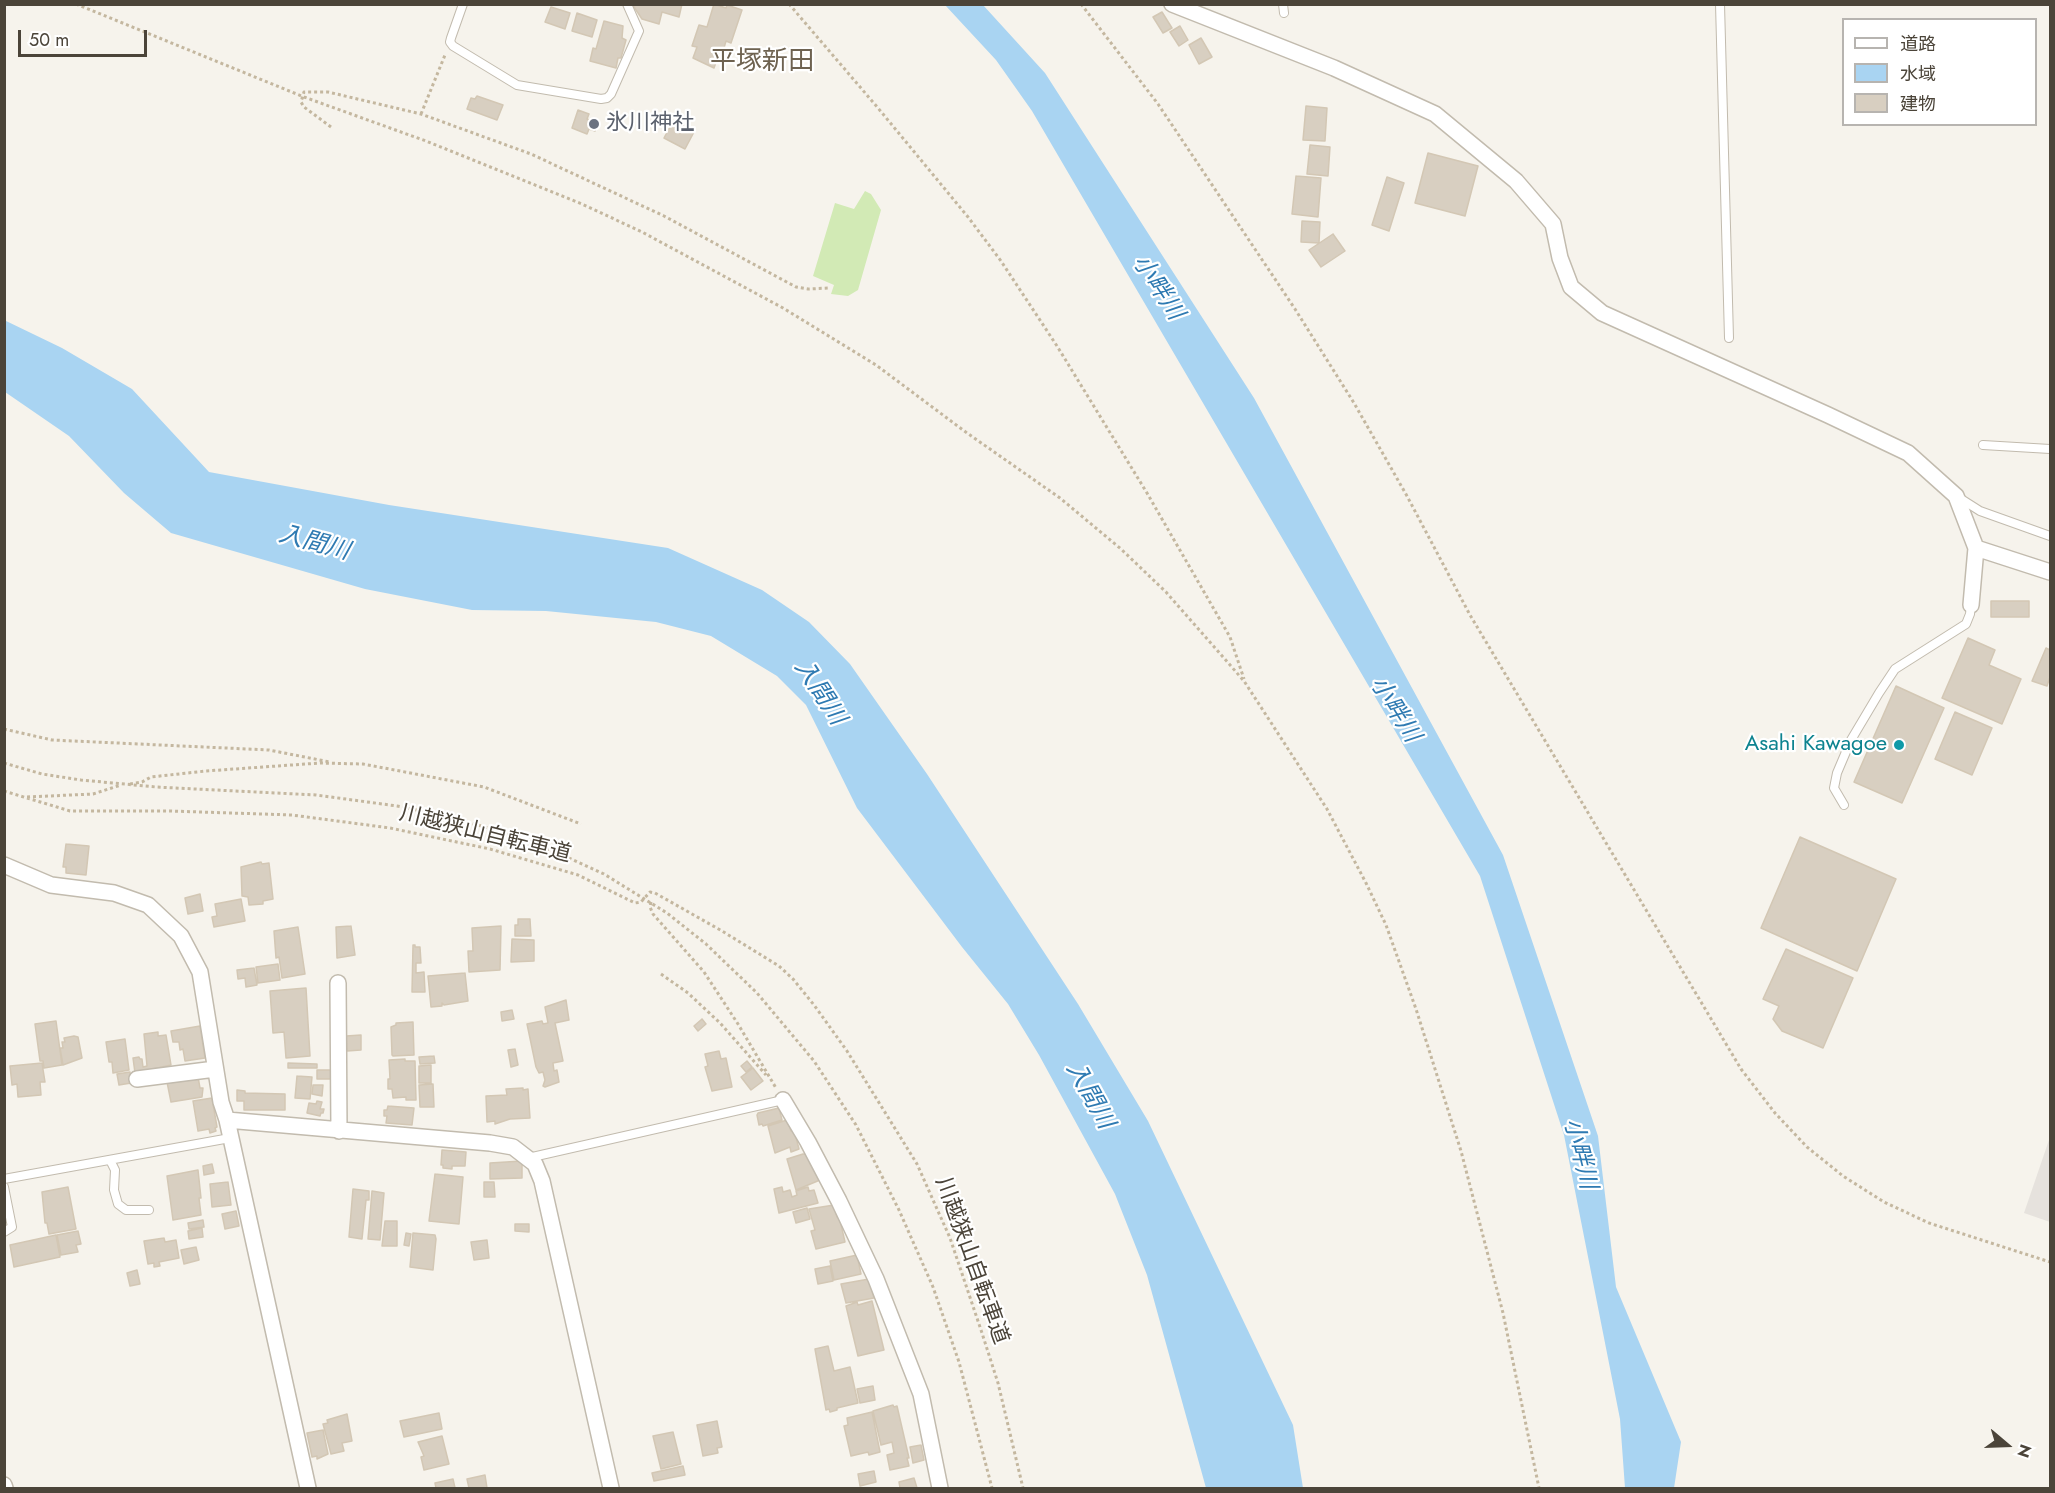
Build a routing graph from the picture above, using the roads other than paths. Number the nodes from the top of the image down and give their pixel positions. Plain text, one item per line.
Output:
1 (463, 4) edge
2 (627, 4) edge
3 (1173, 4) edge
4 (1719, 4) edge
5 (1729, 338) dead end
6 (1983, 445) dead end
7 (2050, 449) edge
8 (1956, 496) junction
9 (2050, 536) edge
10 (1976, 548) junction
11 (2050, 572) edge
12 (1971, 605) joint
13 (1844, 805) dead end
14 (4, 865) edge
15 (338, 983) dead end
16 (215, 1069) junction
17 (137, 1079) dead end
18 (783, 1100) joint
19 (227, 1120) junction
20 (339, 1131) junction
21 (230, 1138) junction
22 (528, 1158) junction
23 (110, 1160) junction
24 (4, 1179) edge
25 (4, 1187) edge
26 (149, 1210) dead end
27 (4, 1232) edge
28 (308, 1488) edge
29 (611, 1488) edge
30 (939, 1488) edge

1 - 2 lane
3 - 8 street
4 - 5 lane
6 - 7 lane
8 - 9 lane
8 - 10 street
10 - 11 street
10 - 12 street
12 - 13 lane
14 - 16 street
15 - 20 street
16 - 17 street
16 - 19 street
18 - 22 lane
18 - 30 street
19 - 20 street
19 - 21 street
20 - 22 street
21 - 23 lane
21 - 28 street
22 - 29 street
23 - 24 lane
23 - 26 lane
25 - 27 lane

